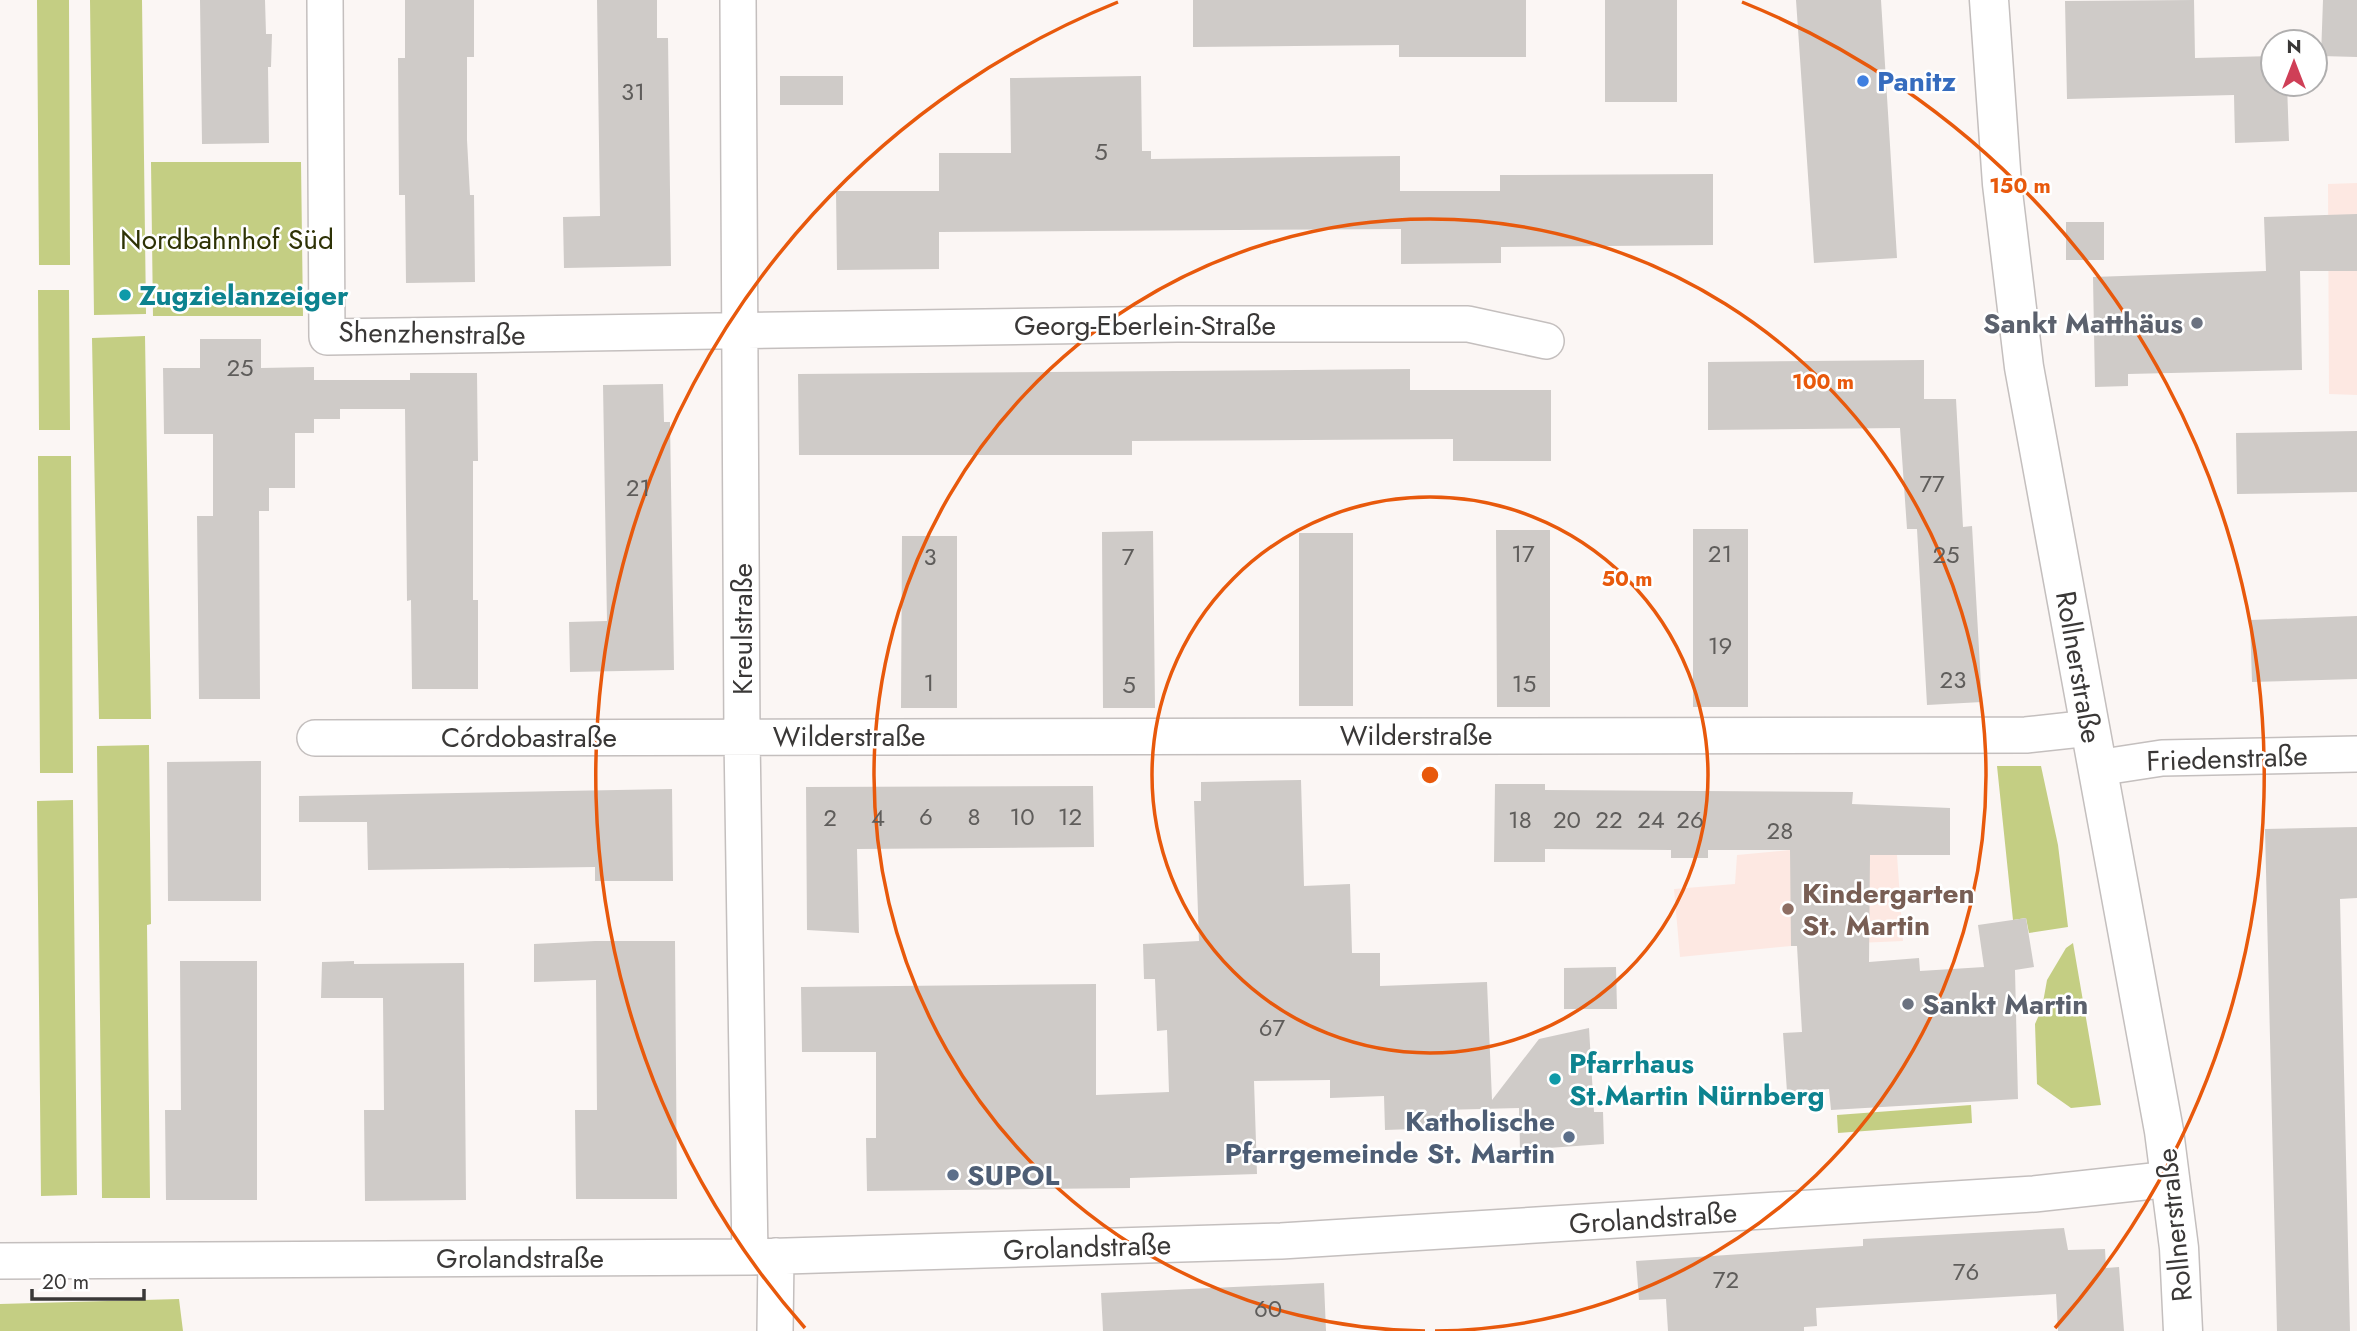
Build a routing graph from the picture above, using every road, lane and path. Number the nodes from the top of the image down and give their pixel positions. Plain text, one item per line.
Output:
1 (325, 0) edge
2 (738, 0) edge
3 (1989, 0) edge
4 (742, 330) junction
5 (1546, 341) dead end
6 (2090, 728) junction
7 (742, 737) junction
8 (316, 738) dead end
9 (2357, 754) edge
10 (2098, 768) junction
11 (2171, 1179) junction
12 (763, 1256) junction
13 (0, 1261) edge
14 (775, 1331) edge
15 (2183, 1331) edge

1 - 4 street, Shenzhenstraße
2 - 4 street, Kreulstraße
3 - 6 street, Rollnerstraße
4 - 5 street, Georg-Eberlein-Straße
4 - 7 street, Kreulstraße
6 - 7 street, Wilderstraße
6 - 10 street, Rollnerstraße
7 - 8 street, Córdobastraße
7 - 12 street, Kreulstraße
9 - 10 street, Friedenstraße
10 - 11 street, Rollnerstraße
11 - 12 street, Grolandstraße
11 - 15 street, Rollnerstraße
12 - 13 street, Grolandstraße
12 - 14 street, Kreulstraße

